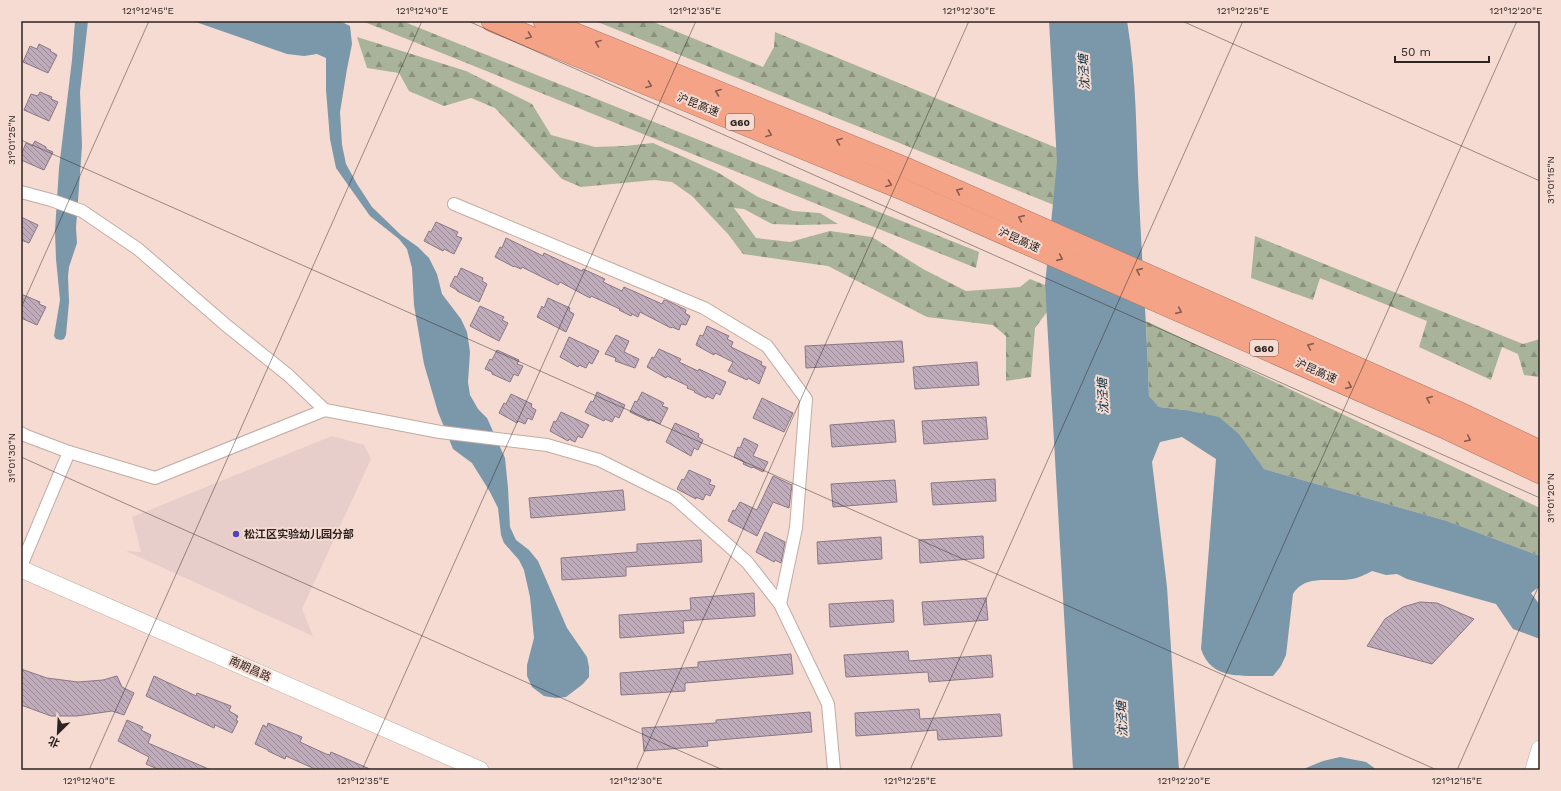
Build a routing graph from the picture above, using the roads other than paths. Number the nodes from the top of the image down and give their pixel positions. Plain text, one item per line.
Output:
1 (492, 21) edge
2 (544, 21) edge
3 (21, 192) edge
4 (454, 204) dead end
5 (325, 410) junction
6 (21, 433) edge
7 (1540, 451) edge
8 (69, 452) junction
9 (1540, 473) edge
10 (21, 567) edge
11 (780, 604) junction
12 (1540, 749) edge
13 (480, 770) edge
14 (834, 770) edge
15 (1534, 770) edge

1 -> 9 highway, 沪昆高速 / G60
7 -> 2 highway, 沪昆高速 / G60
3 - 5 street
4 - 11 street
5 - 8 street
5 - 11 street
6 - 8 street
8 - 10 street
10 - 13 main road, 南期昌路
11 - 14 street
12 - 15 main road

